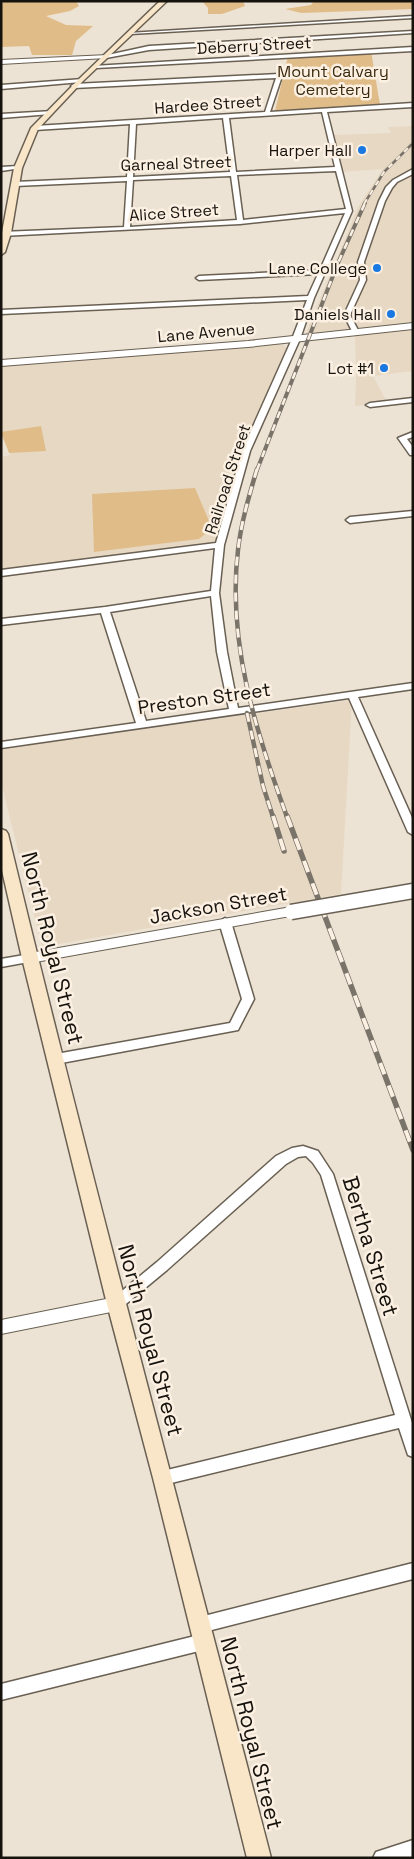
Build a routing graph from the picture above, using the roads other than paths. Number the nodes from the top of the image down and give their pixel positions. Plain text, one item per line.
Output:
1 (164, 1) edge
2 (413, 17) edge
3 (413, 32) edge
4 (130, 33) junction
5 (413, 49) edge
6 (106, 56) junction
7 (1, 62) edge
8 (96, 66) junction
9 (80, 80) junction
10 (74, 86) junction
11 (1, 87) edge
12 (413, 105) edge
13 (324, 111) junction
14 (51, 112) junction
15 (267, 114) junction
16 (1, 116) edge
17 (226, 117) junction
18 (133, 123) junction
19 (35, 128) junction
20 (18, 168) junction
21 (1, 169) edge
22 (337, 169) junction
23 (413, 171) edge
24 (235, 174) junction
25 (129, 178) junction
26 (15, 184) junction
27 (349, 211) junction
28 (240, 222) junction
29 (127, 229) junction
30 (4, 234) edge
31 (1, 252) edge
32 (323, 272) junction
33 (199, 278) dead end
34 (311, 298) junction
35 (1, 312) edge
36 (413, 326) edge
37 (355, 332) junction
38 (296, 339) junction
39 (1, 363) edge
40 (413, 400) edge
41 (370, 405) dead end
42 (413, 434) edge
43 (413, 453) edge
44 (413, 514) edge
45 (350, 520) dead end
46 (220, 545) junction
47 (1, 573) edge
48 (215, 593) junction
49 (105, 610) junction
50 (1, 622) edge
51 (413, 686) edge
52 (352, 694) junction
53 (234, 711) junction
54 (142, 725) junction
55 (1, 745) edge
56 (413, 800) edge
57 (401, 802) junction
58 (413, 832) edge
59 (1, 834) edge
60 (4, 865) edge
61 (413, 891) edge
62 (225, 922) junction
63 (30, 958) junction
64 (1, 963) edge
65 (56, 1059) junction
66 (116, 1304) junction
67 (1, 1327) edge
68 (402, 1420) junction
69 (413, 1450) edge
70 (163, 1478) junction
71 (413, 1571) edge
72 (202, 1633) junction
73 (1, 1692) edge
74 (413, 1849) edge
75 (259, 1858) edge
76 (382, 1858) edge

1 - 4 main road
2 - 4 street
3 - 6 street
4 - 6 main road
5 - 8 street, Deberry Street
6 - 7 street
6 - 8 main road
8 - 9 main road
9 - 10 main road
9 - 11 street
10 - 14 main road
10 - 15 street
12 - 13 street, Hardee Street
13 - 15 street, Hardee Street
13 - 22 street
14 - 16 street
14 - 19 main road
15 - 17 street, Hardee Street
17 - 18 street, Hardee Street
17 - 24 street
18 - 19 street, Hardee Street
18 - 25 street
19 - 20 main road
20 - 21 street
20 - 26 main road
22 - 24 street, Garneal Street
22 - 27 street
23 - 37 street
24 - 25 street, Garneal Street
24 - 28 street
25 - 26 street, Garneal Street
25 - 29 street
26 - 30 main road
27 - 28 street, Alice Street
27 - 32 street, Railroad Street
28 - 29 street, Alice Street
29 - 30 street, Alice Street
30 - 31 main road
32 - 33 street
32 - 34 street, Railroad Street
34 - 35 street
34 - 38 street, Railroad Street
36 - 37 street, Lane Avenue
37 - 38 street, Lane Avenue
38 - 39 street, Lane Avenue
38 - 46 street, Railroad Street
40 - 41 street
42 - 43 street
44 - 45 street
46 - 47 street
46 - 48 street, Railroad Street
48 - 49 street
48 - 53 street, Railroad Street
49 - 50 street
49 - 54 street
51 - 52 street, Preston Street
52 - 53 street, Preston Street
52 - 57 street
53 - 54 street, Preston Street
54 - 55 street, Preston Street
56 - 57 street
57 - 58 street
59 - 60 main road, North Royal Street
60 - 63 main road, North Royal Street
61 - 62 street, Jackson Street, bridge
62 - 63 street, Jackson Street
62 - 65 street
63 - 64 street
63 - 65 main road, North Royal Street
65 - 66 main road, North Royal Street
66 - 67 street
66 - 68 street, Bertha Street
66 - 70 main road, North Royal Street
68 - 69 street, Bertha Street
68 - 70 street
70 - 72 main road, North Royal Street
71 - 72 street
72 - 73 street
72 - 75 main road, North Royal Street
74 - 76 street

